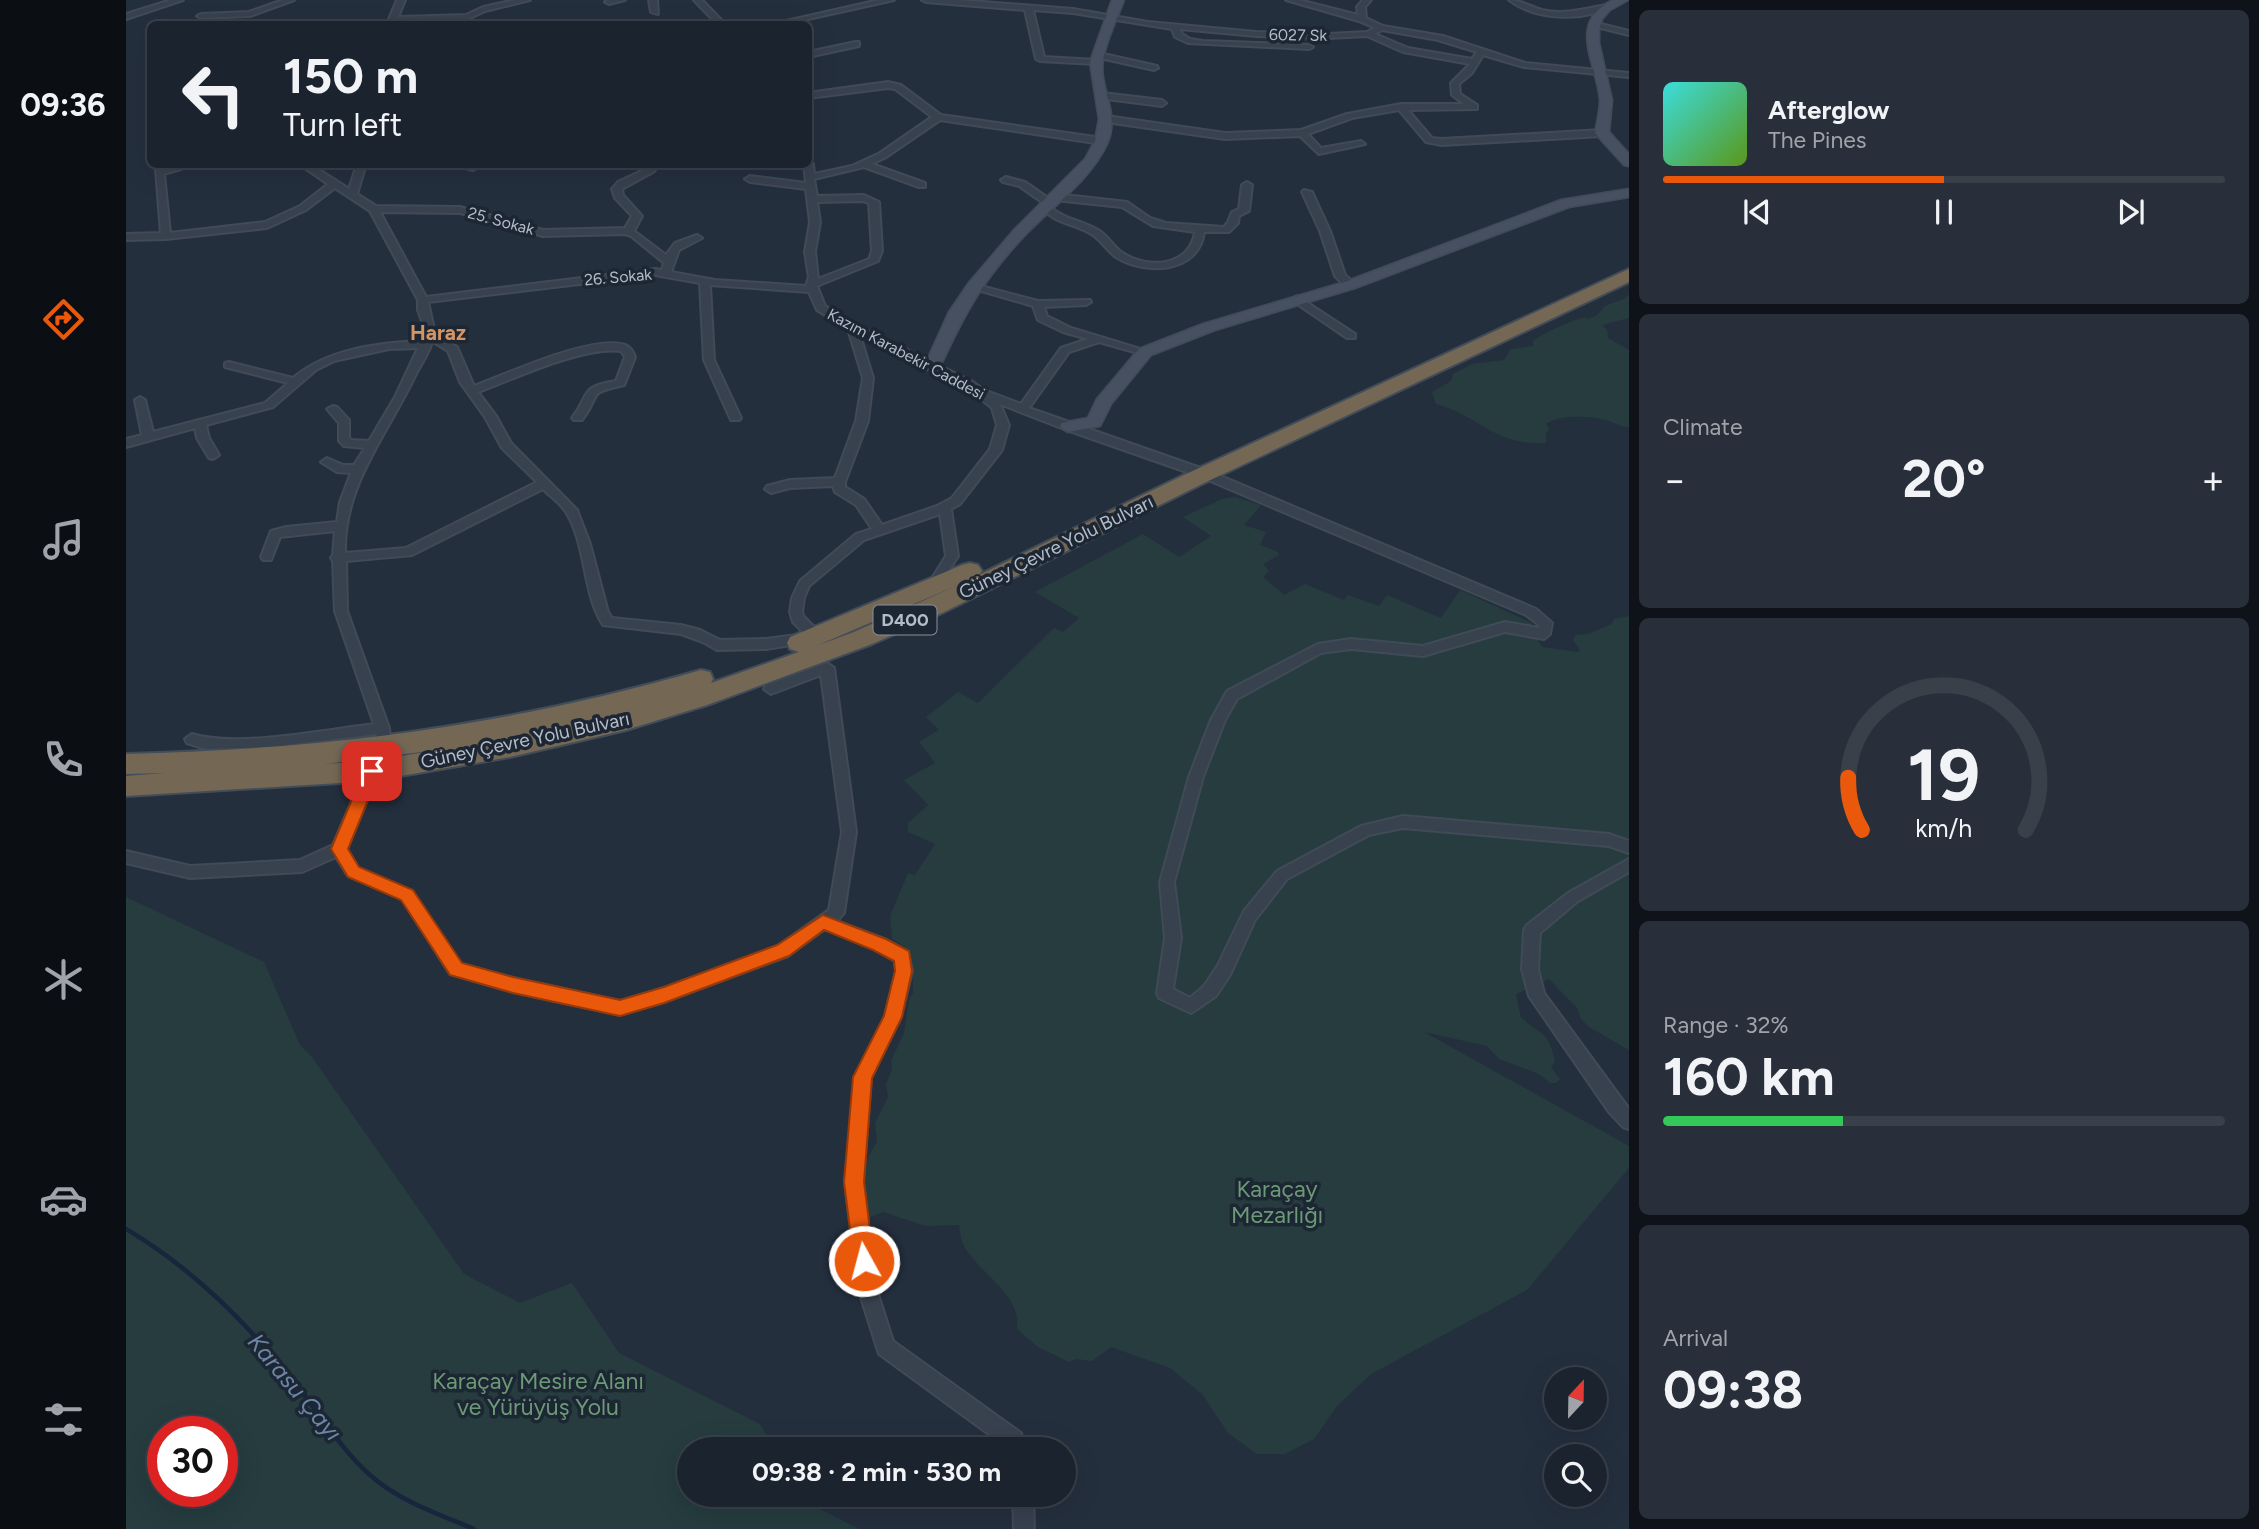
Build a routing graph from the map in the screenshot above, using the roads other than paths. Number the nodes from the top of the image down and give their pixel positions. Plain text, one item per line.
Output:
1 (179, 0) edge
2 (290, 0) edge
3 (401, 0) edge
4 (526, 0) edge
5 (621, 0) edge
6 (653, 0) edge
7 (698, 0) edge
8 (890, 0) edge
9 (926, 0) edge
10 (1086, 0) edge
11 (1118, 0) edge
12 (1290, 0) edge
13 (1317, 0) edge
14 (1367, 0) edge
15 (1513, 0) edge
16 (609, 2) dead end
17 (1619, 2) edge
18 (1046, 4) edge
19 (483, 5) edge
20 (1028, 7) junction
21 (1326, 9) junction
22 (655, 12) dead end
23 (1078, 12) junction
24 (201, 16) junction
25 (126, 17) edge
26 (1112, 17) junction
27 (1362, 19) junction
28 (208, 21) edge
29 (393, 21) edge
30 (408, 21) edge
31 (717, 21) edge
32 (791, 21) edge
33 (1596, 24) junction
34 (1175, 26) junction
35 (1381, 28) junction
36 (1629, 33) edge
37 (1368, 34) junction
38 (856, 44) dead end
39 (1309, 47) dead end
40 (1480, 52) junction
41 (812, 54) edge
42 (1097, 59) junction
43 (1474, 62) junction
44 (1154, 68) dead end
45 (1599, 71) junction
46 (1629, 75) edge
47 (812, 95) edge
48 (1102, 96) junction
49 (1162, 103) dead end
50 (1401, 107) junction
51 (938, 117) junction
52 (1106, 119) junction
53 (1302, 133) junction
54 (1602, 133) junction
55 (1102, 141) junction
56 (1361, 144) dead end
57 (1629, 162) edge
58 (864, 164) junction
59 (176, 168) edge
60 (309, 168) edge
61 (361, 168) edge
62 (809, 168) edge
63 (650, 170) dead end
64 (750, 179) dead end
65 (1006, 180) dead end
66 (922, 184) dead end
67 (333, 185) junction
68 (1247, 185) dead end
69 (812, 188) junction
70 (1307, 192) dead end
71 (1629, 193) edge
72 (352, 196) junction
73 (1050, 202) junction
74 (374, 209) junction
75 (1200, 228) junction
76 (628, 232) junction
77 (166, 236) junction
78 (126, 237) edge
79 (697, 238) dead end
80 (1629, 257) edge
81 (669, 262) junction
82 (666, 274) junction
83 (1629, 275) edge
84 (705, 280) junction
85 (1350, 285) junction
86 (812, 287) junction
87 (972, 288) junction
88 (1297, 299) junction
89 (423, 300) junction
90 (1086, 302) dead end
91 (1038, 304) junction
92 (853, 328) junction
93 (1351, 336) dead end
94 (1099, 339) junction
95 (428, 340) junction
96 (1145, 352) junction
97 (229, 365) dead end
98 (933, 367) junction
99 (295, 382) junction
100 (473, 390) junction
101 (980, 392) junction
102 (140, 400) dead end
103 (334, 409) dead end
104 (1022, 410) junction
105 (578, 418) dead end
106 (735, 418) dead end
107 (200, 424) junction
108 (1068, 426) junction
109 (148, 438) junction
110 (126, 443) edge
111 (371, 445) junction
112 (213, 455) dead end
113 (327, 462) dead end
114 (358, 468) junction
115 (1195, 471) junction
116 (839, 482) junction
117 (545, 483) junction
118 (771, 489) dead end
119 (945, 508) junction
120 (342, 526) junction
121 (879, 530) junction
122 (267, 557) dead end
123 (337, 558) junction
124 (932, 588) junction
125 (816, 637) junction
126 (771, 690) dead end
127 (383, 737) junction
128 (192, 739) dead end
129 (126, 764) edge
130 (372, 771) junction
131 (126, 786) edge
132 (1629, 847) edge
133 (339, 849) junction
134 (126, 857) edge
135 (1629, 865) edge
136 (823, 922) junction
137 (1629, 1121) edge
138 (1010, 1437) edge
139 (1023, 1507) edge
140 (1024, 1529) edge

1 - 24 street
1 - 25 street
2 - 24 street
3 - 29 street
4 - 19 street
5 - 16 street
6 - 22 street
7 - 31 street
8 - 32 street
9 - 20 street, 6027 Sk
10 - 23 street
11 - 26 street
12 - 21 street
13 - 21 street
14 - 27 street
15 - 17 street
17 - 33 street
18 - 20 street, 6027 Sk
18 - 23 street, 6027 Sk
19 - 30 street
20 - 42 street
21 - 27 street
23 - 26 street, 6027 Sk
24 - 28 street
26 - 34 street, 6027 Sk
26 - 42 street
27 - 35 street
33 - 36 street
33 - 45 street
34 - 37 street, 6027 Sk
34 - 39 street
35 - 37 street, 6027 Sk
35 - 40 street
37 - 43 street
38 - 41 street
40 - 43 street
40 - 45 street
42 - 44 street
42 - 48 street
43 - 50 street
45 - 46 street
45 - 54 street
47 - 51 street
48 - 49 street
48 - 52 street
50 - 53 street
50 - 54 street
51 - 55 street
51 - 58 street
52 - 53 street
52 - 55 street
53 - 56 street
54 - 57 street
55 - 73 street
58 - 66 street
58 - 69 street
59 - 77 street
60 - 67 street
61 - 72 street
62 - 69 street
63 - 76 street
64 - 69 street
65 - 73 street
67 - 72 street
67 - 77 street
68 - 75 street
69 - 86 street
69 - 86 street
70 - 85 street
71 - 85 street
72 - 74 street
73 - 75 street
73 - 75 street
73 - 87 street
74 - 76 street, 25. Sokak
74 - 89 street
76 - 81 street
77 - 78 street
79 - 81 street
80 - 115 highway, Güney Çevre Yolu Bulvarı / D400
81 - 82 street
82 - 84 street, 26. Sokak
82 - 89 street, 26. Sokak
83 - 115 highway, Güney Çevre Yolu Bulvarı / D400
84 - 86 street, 26. Sokak
84 - 106 street
85 - 88 street
86 - 92 street, Kazım Karabekir Caddesi
87 - 91 street
87 - 98 street
88 - 93 street
88 - 96 street
89 - 95 street
90 - 91 street
91 - 94 street
92 - 98 street, Kazım Karabekir Caddesi
92 - 116 street
94 - 96 street
94 - 104 street
95 - 99 street
95 - 100 street
95 - 111 street
96 - 108 street
97 - 99 street
98 - 101 street, Kazım Karabekir Caddesi
99 - 107 street
100 - 105 street
100 - 117 street
101 - 104 street
101 - 119 street, Kazım Karabekir Caddesi
102 - 109 street
103 - 111 street
104 - 108 street
107 - 109 street
107 - 112 street
108 - 115 street
109 - 110 street
111 - 114 street
113 - 114 street
114 - 120 street
115 - 124 highway, Güney Çevre Yolu Bulvarı / D400
115 - 130 highway, Güney Çevre Yolu Bulvarı / D400
115 - 132 street
116 - 118 street
116 - 121 street
117 - 123 street
117 - 125 street
119 - 121 street, Kazım Karabekir Caddesi
119 - 124 street
120 - 122 street
120 - 123 street
121 - 125 street, Kazım Karabekir Caddesi
123 - 127 street
124 - 125 highway, Güney Çevre Yolu Bulvarı / D400
125 - 127 highway, Güney Çevre Yolu Bulvarı / D400
126 - 136 street
127 - 128 street
127 - 129 highway, Güney Çevre Yolu Bulvarı / D400
130 - 131 highway, Güney Çevre Yolu Bulvarı / D400
130 - 133 street
133 - 134 street
133 - 136 street
135 - 137 street
136 - 138 street
139 - 140 street

